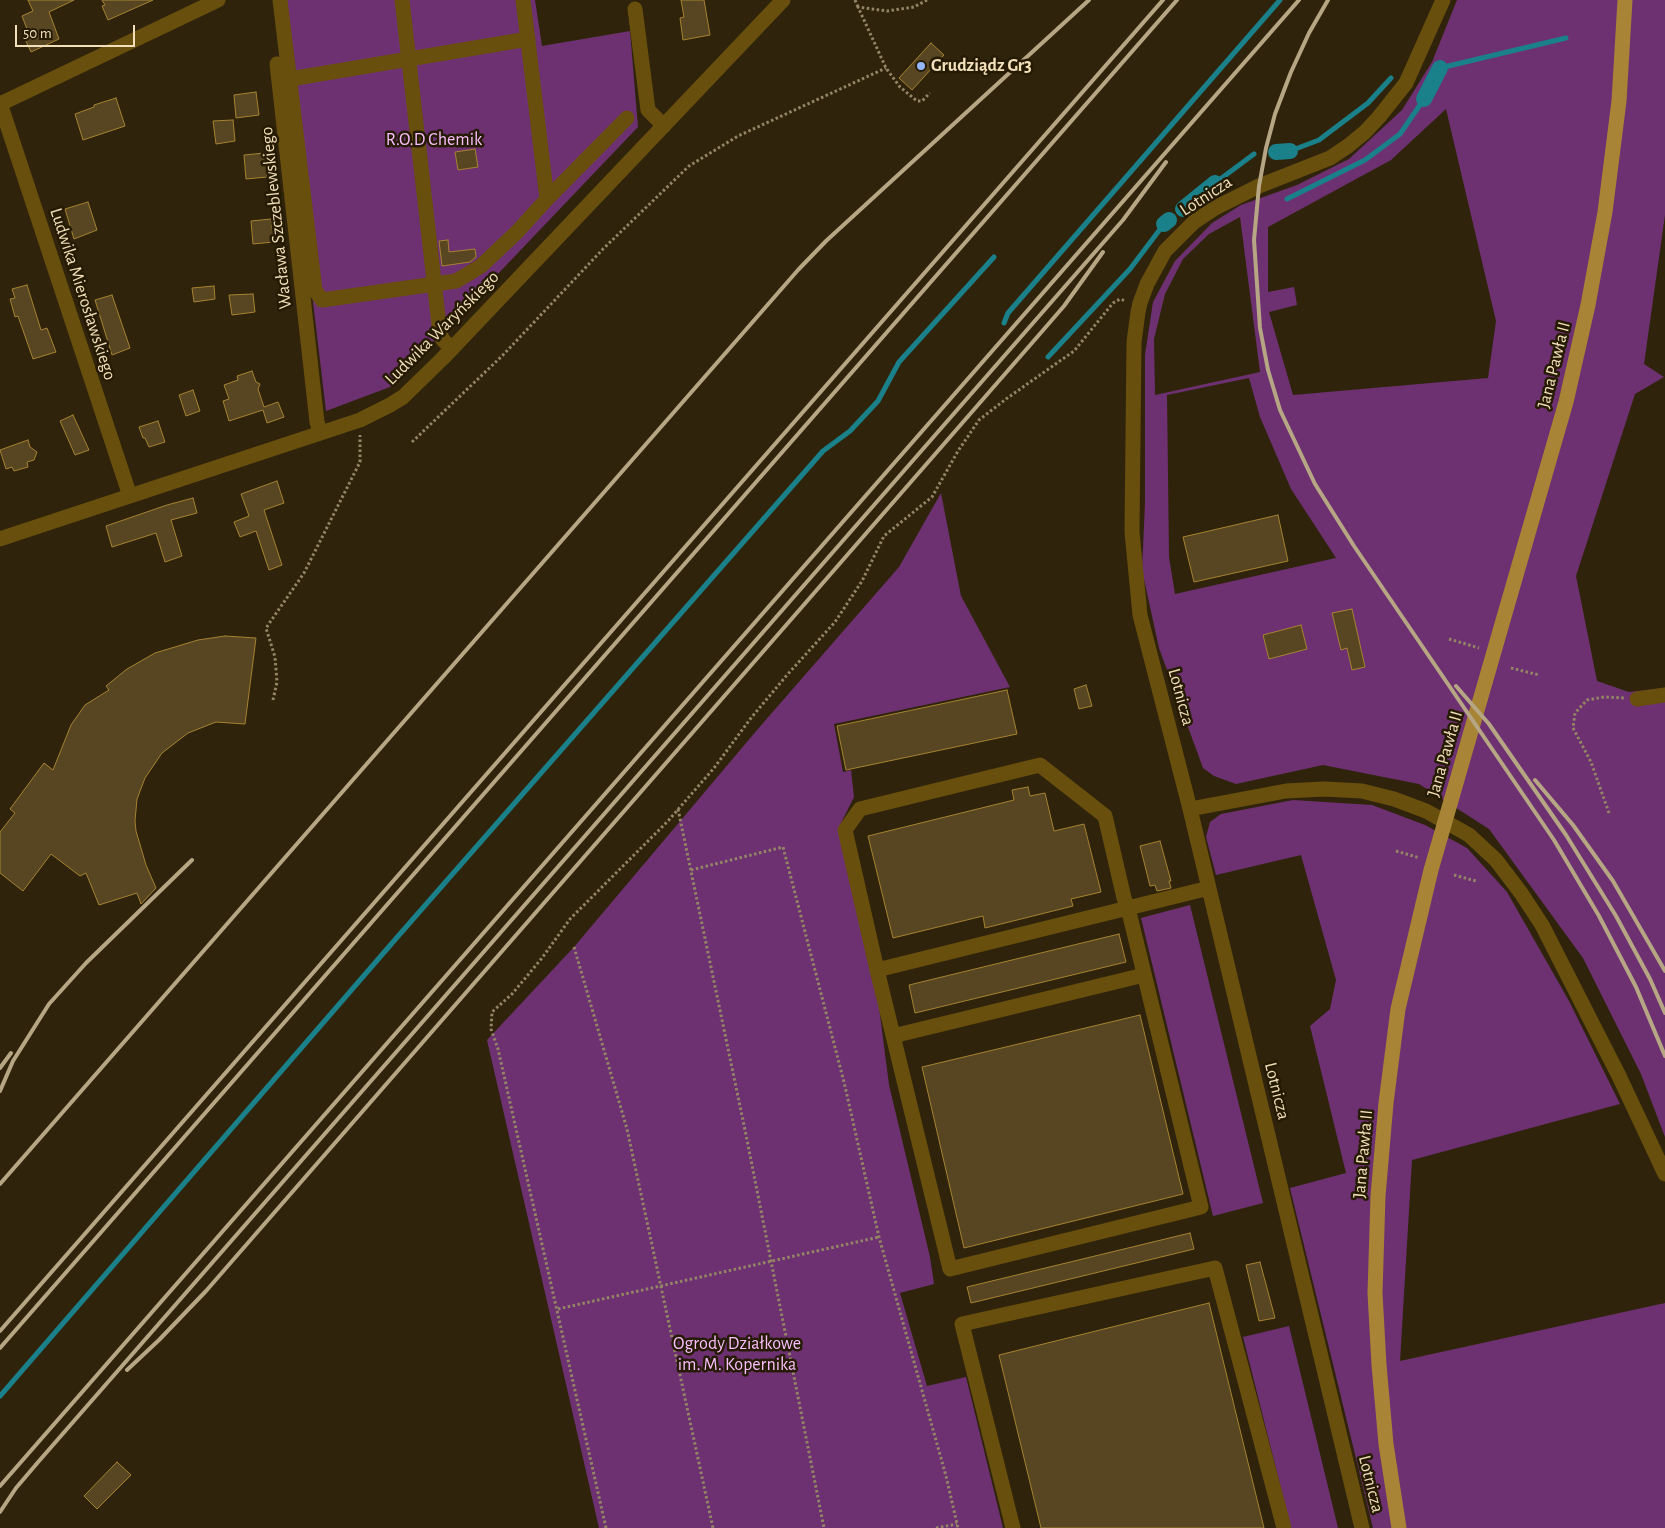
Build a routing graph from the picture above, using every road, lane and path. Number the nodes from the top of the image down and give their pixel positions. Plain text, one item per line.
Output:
1 (218, 0) edge
2 (270, 0) edge
3 (280, 0) edge
4 (402, 0) edge
5 (523, 0) edge
6 (783, 0) edge
7 (855, 0) edge
8 (927, 0) edge
9 (1443, 0) edge
10 (1625, 0) edge
11 (858, 7) junction
12 (635, 9) dead end
13 (528, 39) junction
14 (409, 58) junction
15 (886, 68) junction
16 (290, 80) junction
17 (930, 93) dead end
18 (0, 104) edge
19 (627, 118) dead end
20 (664, 126) junction
21 (547, 199) junction
22 (434, 284) junction
23 (1140, 303) junction
24 (452, 349) junction
25 (360, 420) junction
26 (320, 432) junction
27 (412, 442) dead end
28 (130, 496) junction
29 (0, 539) edge
30 (1449, 640) dead end
31 (1479, 648) dead end
32 (1511, 668) dead end
33 (1539, 676) dead end
34 (1665, 695) edge
35 (1637, 699) joint
36 (273, 700) dead end
37 (678, 809) junction
38 (1190, 809) junction
39 (1609, 813) dead end
40 (1396, 851) dead end
41 (1420, 858) dead end
42 (691, 870) junction
43 (1454, 875) dead end
44 (1476, 881) dead end
45 (1209, 888) junction
46 (1128, 908) junction
47 (574, 947) dead end
48 (877, 970) junction
49 (1144, 975) junction
50 (893, 1036) junction
51 (1665, 1174) edge
52 (879, 1237) junction
53 (770, 1261) junction
54 (662, 1286) junction
55 (557, 1308) junction
56 (957, 1526) edge
57 (606, 1528) edge
58 (713, 1528) edge
59 (824, 1528) edge
60 (936, 1528) edge
61 (1013, 1528) edge
62 (1284, 1528) edge
63 (1362, 1528) edge
64 (1399, 1528) edge

1 - 18 street
2 - 26 street, Wacława Szczeblewskiego
3 - 16 street
4 - 14 street
5 - 13 street
6 - 20 street, Ludwika Waryńskiego
7 - 11 path
8 - 11 path
9 - 23 street, Lotnicza
10 - 64 main road, Jana Pawła II
11 - 15 path
12 - 20 street
13 - 14 street
13 - 21 street
14 - 16 street
14 - 22 street
15 - 17 path
15 - 27 path
16 - 22 street
18 - 28 street, Ludwika Mierosławskiego
19 - 21 street
20 - 24 street, Ludwika Waryńskiego
21 - 22 street
22 - 24 street
23 - 37 path
23 - 38 street, Lotnicza
24 - 25 street, Ludwika Waryńskiego
25 - 26 street, Ludwika Waryńskiego
25 - 36 path
26 - 28 street, Ludwika Waryńskiego
28 - 29 street, Ludwika Waryńskiego
30 - 31 path
32 - 33 path
34 - 35 street
35 - 39 path
37 - 42 path
37 - 55 path
38 - 45 street, Lotnicza
38 - 51 street
40 - 41 path
42 - 52 path
42 - 53 path
43 - 44 path
45 - 46 street
45 - 63 street, Lotnicza
46 - 48 street
46 - 48 street
46 - 49 street
47 - 54 path
48 - 50 street
49 - 50 street
49 - 50 street
52 - 53 path
52 - 56 path
53 - 54 path
53 - 59 path
54 - 55 path
54 - 58 path
55 - 57 path
56 - 60 path
61 - 62 street

